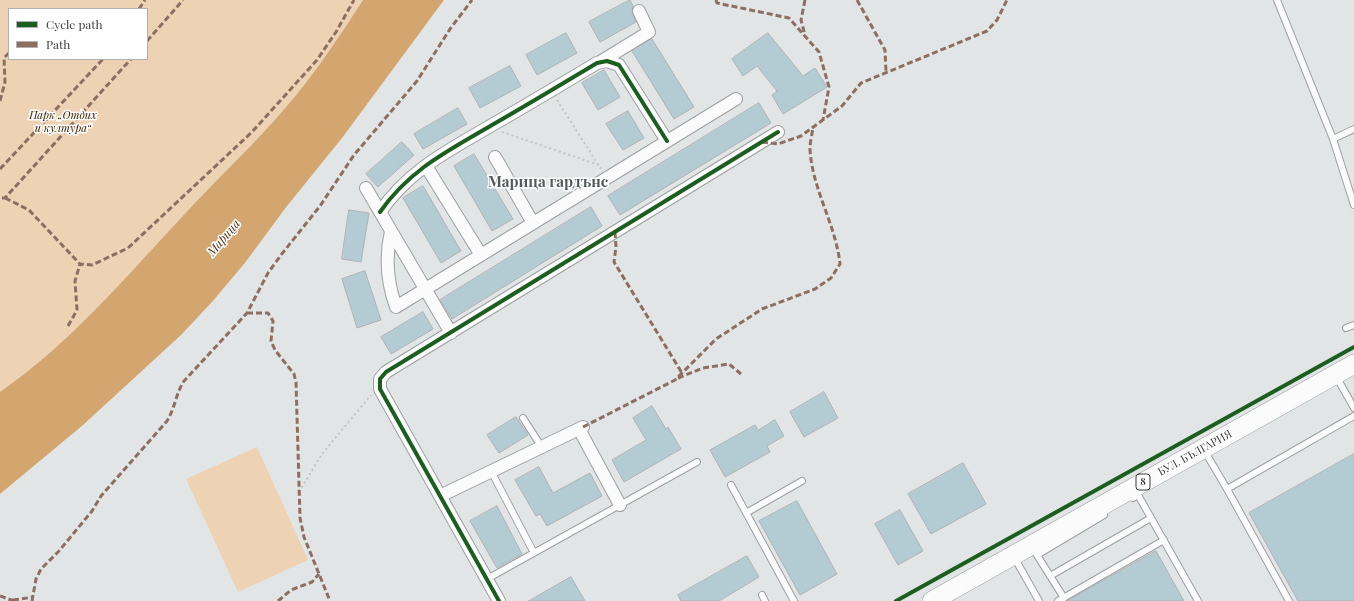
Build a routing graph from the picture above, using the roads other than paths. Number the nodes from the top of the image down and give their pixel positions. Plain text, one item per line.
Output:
1 (1277, 0) edge
2 (639, 12) dead end
3 (597, 63) junction
4 (736, 99) dead end
5 (1354, 129) edge
6 (778, 132) dead end
7 (1333, 139) junction
8 (667, 141) junction
9 (495, 157) dead end
10 (426, 166) junction
11 (366, 188) dead end
12 (1354, 205) edge
13 (380, 212) junction
14 (533, 223) junction
15 (391, 231) junction
16 (481, 255) junction
17 (425, 289) junction
18 (1354, 325) edge
19 (1346, 328) dead end
20 (451, 333) junction
21 (1354, 364) edge
22 (1336, 374) junction
23 (1354, 408) edge
24 (1354, 416) edge
25 (523, 418) dead end
26 (541, 446) junction
27 (1204, 448) junction
28 (697, 462) dead end
29 (491, 471) junction
30 (802, 481) dead end
31 (731, 486) dead end
32 (1227, 489) junction
33 (440, 496) junction
34 (1125, 503) dead end
35 (620, 505) junction
36 (1111, 511) dead end
37 (746, 513) junction
38 (1151, 518) junction
39 (1164, 540) junction
40 (534, 553) junction
41 (1013, 555) junction
42 (1050, 576) junction
43 (487, 579) junction
44 (762, 595) dead end
45 (1061, 599) edge
46 (499, 601) edge
47 (765, 601) edge
48 (794, 601) edge
49 (932, 601) edge
50 (1039, 601) edge
51 (1198, 601) edge
52 (1289, 601) edge

1 - 7 lane
2 - 3 street
3 - 8 street
3 - 10 street
4 - 8 street
5 - 7 lane
6 - 20 street
7 - 12 lane
8 - 14 street
9 - 14 street
10 - 13 street
10 - 16 street
11 - 13 street
13 - 15 street
14 - 16 street
15 - 17 street
15 - 17 street
16 - 17 street
17 - 20 street
18 - 19 lane
20 - 33 street
21 - 22 main road, БУЛ. БЪЛГАРИЯ / 8
22 - 23 lane
22 - 27 main road, БУЛ. БЪЛГАРИЯ / 8
24 - 32 lane
25 - 26 lane
26 - 29 street
26 - 35 street
27 - 32 lane
27 - 41 main road, БУЛ. БЪЛГАРИЯ / 8
28 - 35 lane
29 - 33 street
29 - 40 lane
30 - 37 lane
31 - 37 lane
32 - 52 lane
33 - 43 street
34 - 38 lane
35 - 40 lane
36 - 42 lane
37 - 48 lane
38 - 39 lane
38 - 42 lane
39 - 45 lane
39 - 51 lane
40 - 43 lane
41 - 49 main road, БУЛ. БЪЛГАРИЯ / 8
41 - 50 lane
42 - 45 lane
43 - 46 street
44 - 47 lane

